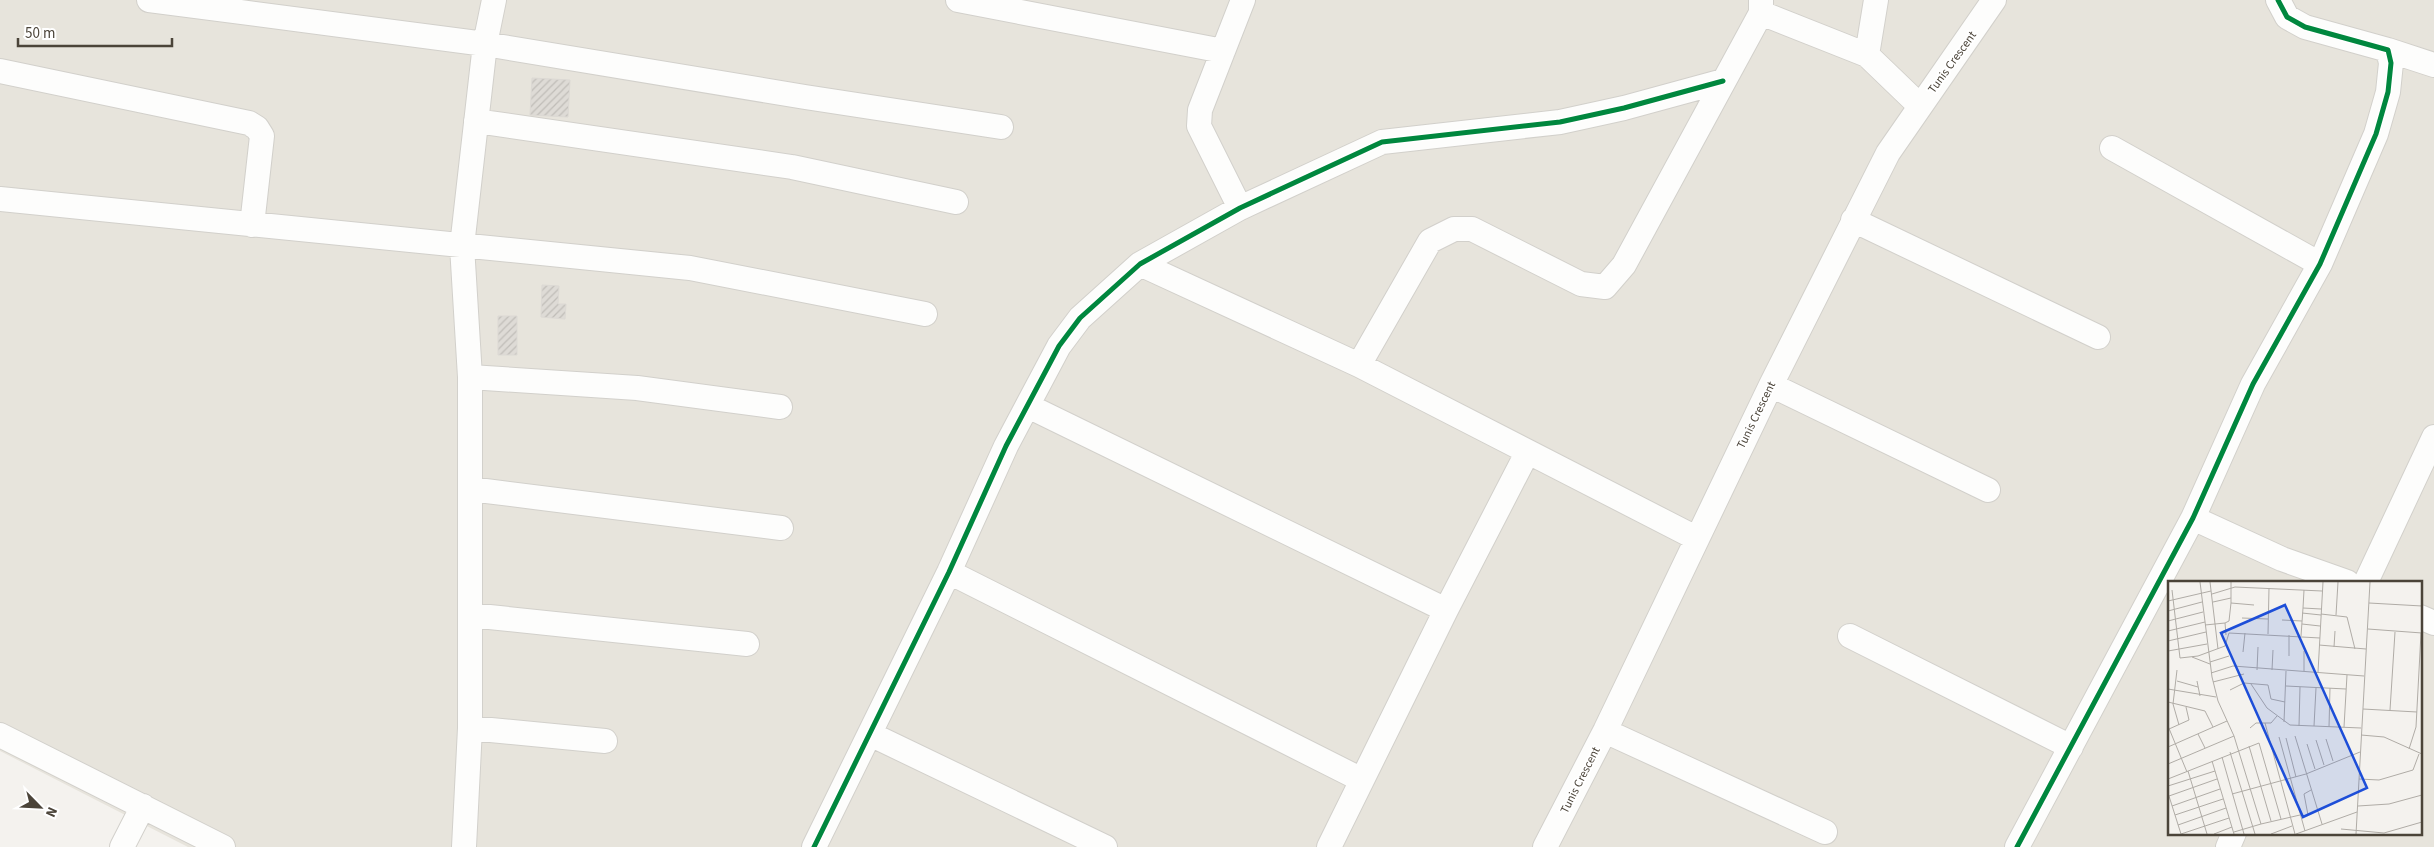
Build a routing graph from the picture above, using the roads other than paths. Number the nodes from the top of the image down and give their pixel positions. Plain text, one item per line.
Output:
1 (149, 0) edge
2 (494, 0) edge
3 (958, 0) edge
4 (1244, 0) edge
5 (1876, 0) edge
6 (1994, 0) edge
7 (2278, 0) edge
8 (1761, 6) edge
9 (485, 44) junction
10 (2388, 50) junction
11 (1223, 51) junction
12 (1867, 55) junction
13 (2434, 65) edge
14 (0, 71) edge
15 (1724, 81) junction
16 (1920, 106) junction
17 (476, 121) junction
18 (1002, 127) dead end
19 (2112, 148) dead end
20 (0, 199) edge
21 (956, 202) dead end
22 (1240, 208) junction
23 (1853, 220) junction
24 (252, 224) junction
25 (462, 246) junction
26 (1140, 264) junction
27 (2320, 264) junction
28 (925, 314) dead end
29 (2098, 337) dead end
30 (1359, 365) junction
31 (470, 377) junction
32 (1771, 385) junction
33 (1028, 406) junction
34 (780, 407) dead end
35 (2434, 436) edge
36 (1527, 453) junction
37 (470, 489) junction
38 (1988, 490) dead end
39 (2193, 518) junction
40 (781, 528) dead end
41 (1696, 538) junction
42 (949, 572) junction
43 (2344, 581) edge
44 (2366, 581) edge
45 (1446, 610) junction
46 (470, 615) junction
47 (2422, 618) edge
48 (2434, 624) edge
49 (1850, 636) dead end
50 (747, 644) dead end
51 (470, 728) junction
52 (1605, 731) junction
53 (870, 734) junction
54 (0, 735) edge
55 (605, 741) dead end
56 (2071, 747) junction
57 (1362, 780) junction
58 (143, 806) junction
59 (1825, 832) dead end
60 (2234, 834) edge
61 (122, 847) edge
62 (223, 847) edge
63 (464, 847) edge
64 (814, 847) edge
65 (1106, 847) edge
66 (1329, 847) edge
67 (1545, 847) edge
68 (2017, 847) edge
69 (2228, 847) edge

1 - 9 street
2 - 9 street
3 - 11 street
4 - 11 street
5 - 12 street
6 - 16 street, Tunis Crescent
7 - 10 street
8 - 12 street
8 - 15 street
9 - 17 street
9 - 18 street
10 - 13 street
10 - 27 street
11 - 22 street
12 - 16 street
14 - 24 street
15 - 22 street
15 - 30 street
16 - 23 street, Tunis Crescent
17 - 21 street
17 - 25 street
19 - 27 street
20 - 24 street
22 - 26 street
23 - 29 street
23 - 32 street, Tunis Crescent
24 - 25 street
25 - 28 street
25 - 31 street
26 - 30 street
26 - 33 street
27 - 39 street
30 - 36 street
31 - 34 street
31 - 37 street
32 - 38 street
32 - 41 street, Tunis Crescent
33 - 42 street
33 - 45 street
35 - 44 street
36 - 41 street
36 - 45 street
37 - 40 street
37 - 46 street
39 - 43 street
39 - 56 street
41 - 52 street, Tunis Crescent
42 - 53 street
42 - 57 street
45 - 57 street
46 - 50 street
46 - 51 street
47 - 48 street
49 - 56 street
51 - 55 street
51 - 63 street
52 - 59 street
52 - 67 street, Tunis Crescent
53 - 64 street
53 - 65 street
54 - 58 street
56 - 68 street
57 - 66 street
58 - 61 street
58 - 62 street
60 - 69 street

